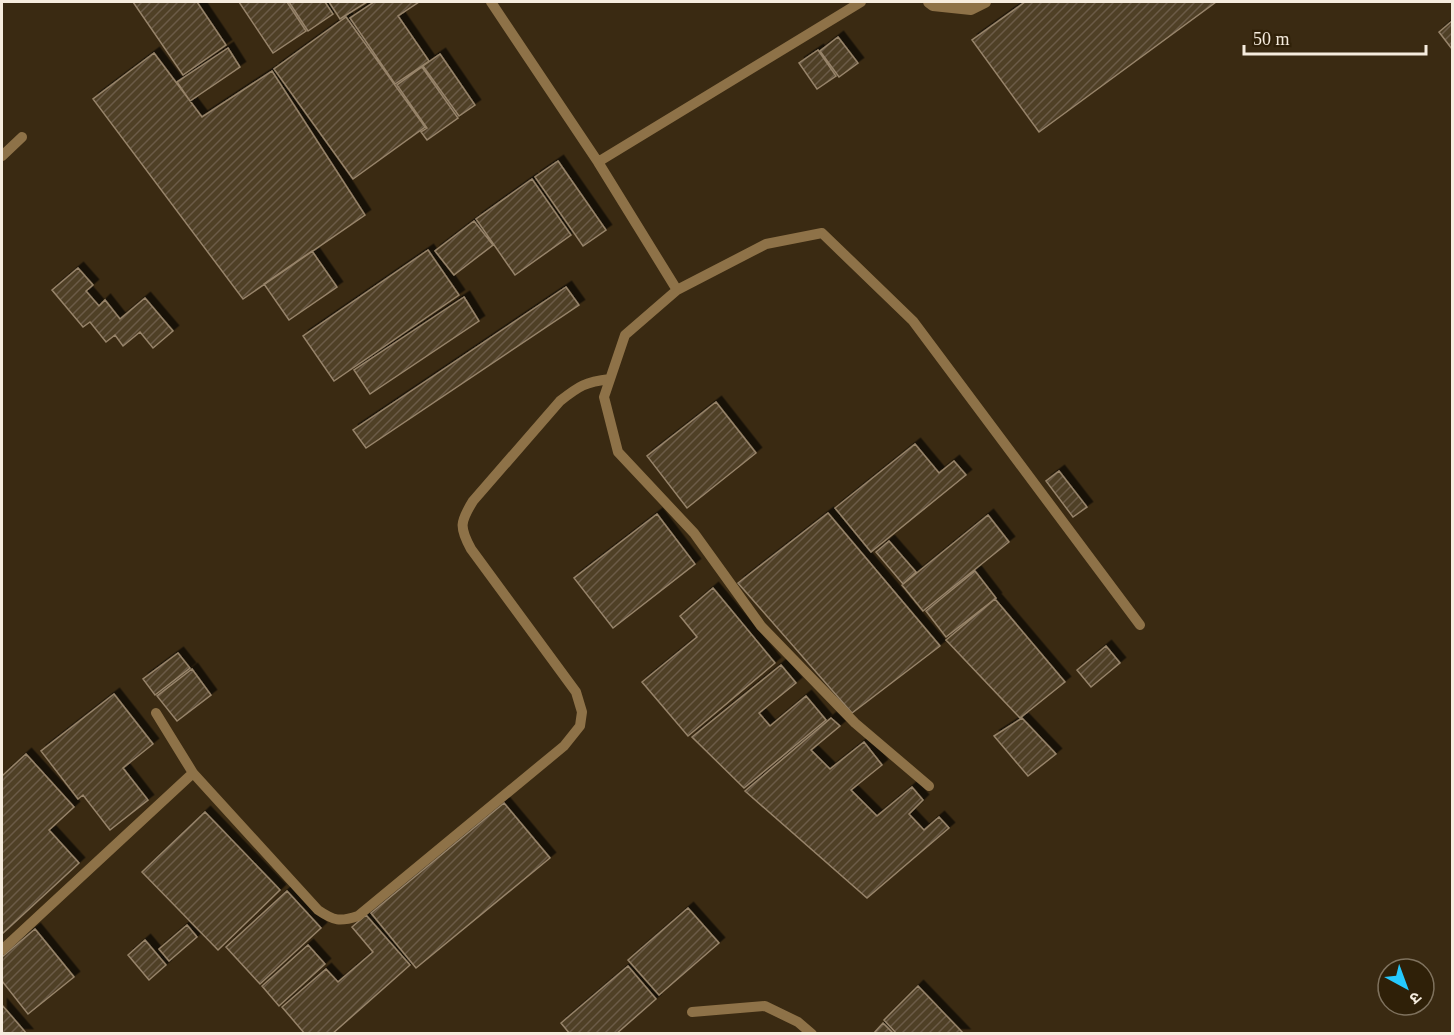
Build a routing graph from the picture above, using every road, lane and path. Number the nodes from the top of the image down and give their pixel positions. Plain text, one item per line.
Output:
1 (491, 2) edge
2 (861, 2) edge
3 (929, 2) edge
4 (986, 2) edge
5 (22, 137) dead end
6 (2, 156) edge
7 (598, 162) junction
8 (677, 290) junction
9 (610, 379) junction
10 (1140, 625) dead end
11 (156, 713) dead end
12 (193, 773) junction
13 (929, 786) dead end
14 (2, 950) edge
15 (692, 1012) dead end
16 (812, 1034) edge

1 - 7 lane
2 - 7 lane
3 - 4 street
5 - 6 lane
7 - 8 lane
8 - 9 lane
8 - 10 lane
9 - 12 lane
9 - 13 lane
11 - 12 lane
12 - 14 lane
15 - 16 lane

